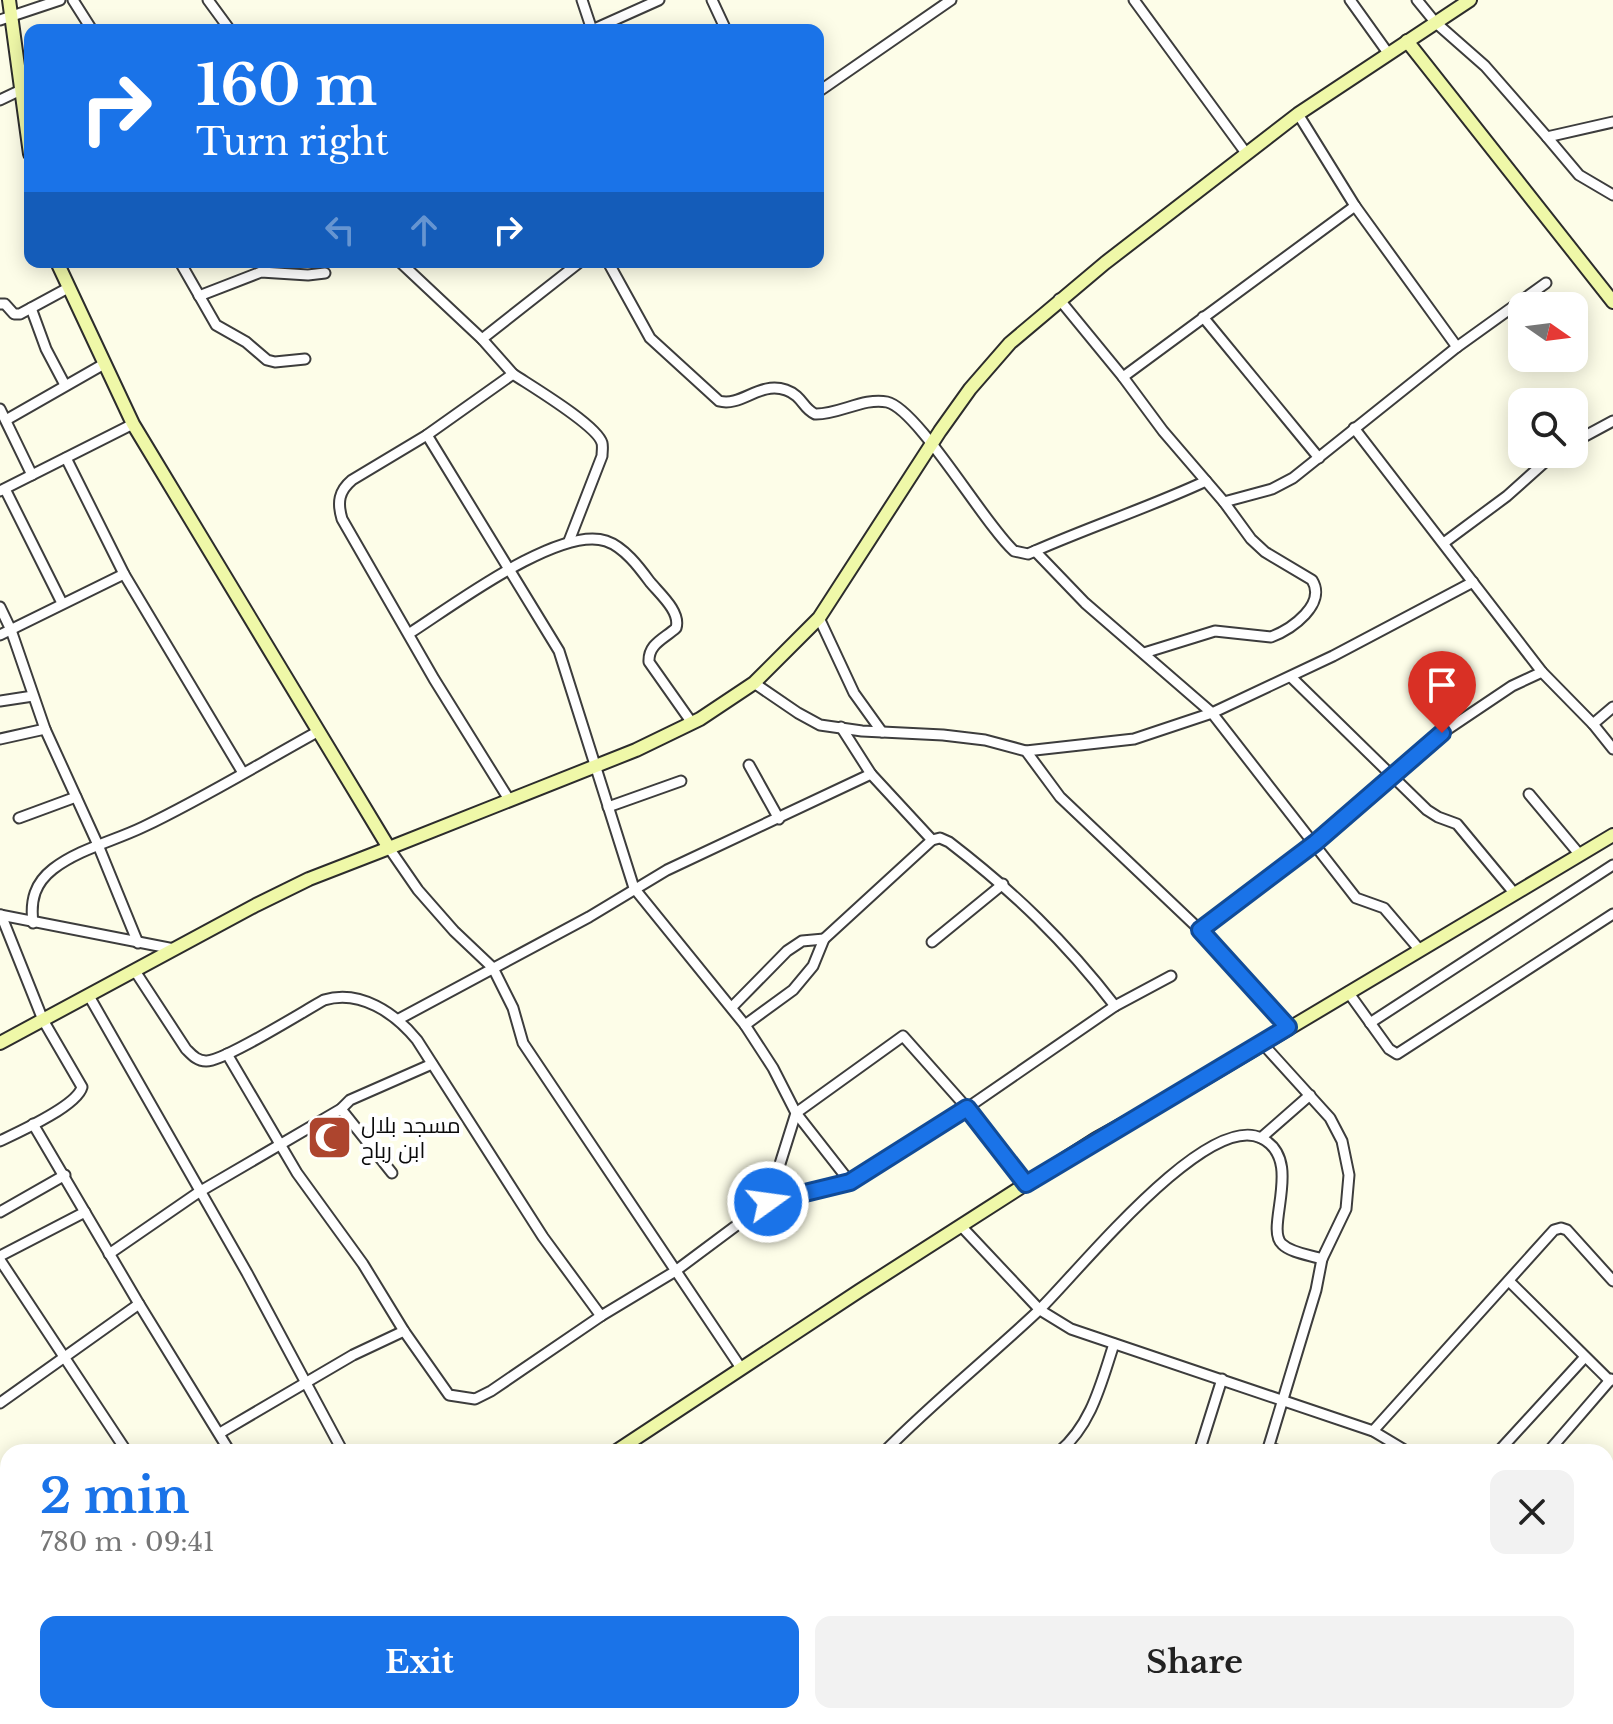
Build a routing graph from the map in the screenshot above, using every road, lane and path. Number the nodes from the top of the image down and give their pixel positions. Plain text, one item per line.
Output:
1 (9, 0) edge
2 (60, 0) edge
3 (73, 0) edge
4 (208, 0) edge
5 (582, 0) edge
6 (659, 0) edge
7 (712, 0) edge
8 (951, 0) edge
9 (1134, 0) edge
10 (1350, 0) edge
11 (1417, 0) edge
12 (1470, 0) edge
13 (6, 18) edge
14 (1435, 22) junction
15 (88, 24) edge
16 (226, 24) edge
17 (590, 24) edge
18 (605, 24) edge
19 (723, 24) edge
20 (1407, 41) junction
21 (1388, 53) junction
22 (24, 81) edge
23 (824, 88) edge
24 (24, 89) edge
25 (0, 100) edge
26 (1298, 114) junction
27 (1613, 122) edge
28 (1547, 137) junction
29 (1246, 153) junction
30 (1613, 195) edge
31 (1355, 206) junction
32 (60, 268) edge
33 (183, 268) edge
34 (406, 268) edge
35 (572, 268) edge
36 (611, 268) edge
37 (325, 273) dead end
38 (1546, 283) dead end
39 (68, 288) junction
40 (199, 296) junction
41 (1059, 299) junction
42 (1613, 302) edge
43 (0, 304) edge
44 (31, 308) junction
45 (1203, 317) junction
46 (482, 339) junction
47 (1457, 347) junction
48 (305, 359) dead end
49 (104, 364) junction
50 (513, 374) junction
51 (1123, 377) junction
52 (65, 385) junction
53 (0, 409) edge
54 (6, 420) junction
55 (1613, 422) edge
56 (133, 424) junction
57 (1354, 428) junction
58 (427, 435) junction
59 (1588, 435) edge
60 (933, 444) junction
61 (66, 458) junction
62 (1319, 458) junction
63 (1534, 468) edge
64 (32, 475) junction
65 (1206, 481) junction
66 (2, 490) edge
67 (1224, 502) junction
68 (569, 541) junction
69 (1445, 542) junction
70 (1035, 551) junction
71 (509, 570) junction
72 (124, 574) junction
73 (1473, 582) junction
74 (62, 603) junction
75 (0, 607) edge
76 (819, 618) junction
77 (11, 630) junction
78 (410, 633) junction
79 (0, 635) edge
80 (1144, 653) junction
81 (1542, 672) junction
82 (1291, 677) junction
83 (754, 683) junction
84 (33, 696) junction
85 (0, 701) edge
86 (1613, 707) edge
87 (1212, 713) junction
88 (692, 723) junction
89 (1593, 724) junction
90 (841, 727) junction
91 (45, 729) junction
92 (317, 732) junction
93 (882, 732) junction
94 (0, 739) edge
95 (1613, 749) edge
96 (1026, 751) junction
97 (749, 765) dead end
98 (595, 767) junction
99 (243, 773) junction
100 (871, 774) junction
101 (1391, 777) junction
102 (681, 781) dead end
103 (1529, 794) dead end
104 (76, 797) junction
105 (510, 801) junction
106 (608, 807) junction
107 (19, 818) dead end
108 (779, 819) junction
109 (1613, 835) edge
110 (932, 840) junction
111 (1315, 843) junction
112 (98, 845) junction
113 (389, 848) junction
114 (1580, 855) junction
115 (1613, 865) edge
116 (1003, 884) junction
117 (634, 888) junction
118 (1515, 894) junction
119 (1613, 914) edge
120 (0, 915) edge
121 (33, 923) junction
122 (1200, 930) junction
123 (824, 939) junction
124 (932, 942) dead end
125 (138, 943) junction
126 (174, 949) junction
127 (1419, 949) junction
128 (493, 968) junction
129 (135, 971) junction
130 (1171, 976) dead end
131 (1348, 992) junction
132 (89, 996) junction
133 (1115, 1006) junction
134 (732, 1007) junction
135 (399, 1019) junction
136 (43, 1020) junction
137 (1370, 1023) junction
138 (745, 1025) junction
139 (1288, 1027) junction
140 (0, 1043) edge
141 (1262, 1043) junction
142 (227, 1054) junction
143 (432, 1064) junction
144 (1310, 1095) junction
145 (967, 1108) junction
146 (341, 1109) junction
147 (796, 1113) junction
148 (33, 1124) junction
149 (1261, 1138) junction
150 (0, 1141) edge
151 (279, 1145) junction
152 (392, 1173) dead end
153 (65, 1175) junction
154 (850, 1182) junction
155 (1026, 1184) junction
156 (199, 1192) junction
157 (768, 1202) junction
158 (0, 1212) edge
159 (85, 1212) junction
160 (961, 1226) junction
161 (109, 1254) junction
162 (0, 1258) edge
163 (1322, 1259) junction
164 (674, 1272) junction
165 (1509, 1281) junction
166 (1613, 1281) edge
167 (139, 1304) junction
168 (1040, 1310) junction
169 (601, 1316) junction
170 (404, 1331) junction
171 (1114, 1344) junction
172 (1585, 1357) junction
173 (63, 1359) junction
174 (741, 1368) junction
175 (1222, 1379) junction
176 (1611, 1379) edge
177 (307, 1382) junction
178 (1282, 1398) junction
179 (0, 1403) edge
180 (1373, 1431) junction
181 (220, 1433) junction
182 (119, 1444) edge
183 (226, 1444) edge
184 (339, 1444) edge
185 (627, 1444) edge
186 (893, 1444) edge
187 (1067, 1444) edge
188 (1202, 1444) edge
189 (1270, 1444) edge
190 (1393, 1444) edge
191 (1505, 1444) edge
192 (1555, 1444) edge

1 - 13 street
2 - 13 street
3 - 15 street
4 - 16 street
5 - 17 street
6 - 18 street
7 - 19 street
8 - 23 street
9 - 29 street
10 - 21 street
11 - 14 street
12 - 14 street
13 - 22 street
14 - 20 street
14 - 28 street
20 - 21 street
20 - 42 street
21 - 26 street
24 - 25 street
26 - 29 street
26 - 31 street
27 - 28 street
28 - 30 street
29 - 41 street
31 - 45 street
31 - 47 street
32 - 39 street
33 - 40 street
34 - 46 street
35 - 46 street
36 - 60 street
37 - 40 street
38 - 47 street
39 - 44 street
39 - 49 street
40 - 48 street
41 - 51 street
41 - 60 street
43 - 44 street
44 - 52 street
45 - 51 street
45 - 62 street
46 - 50 street
47 - 57 street
49 - 52 street
49 - 56 street
50 - 58 street
50 - 68 street
51 - 65 street
52 - 54 street
53 - 54 street
54 - 64 street
55 - 59 street
56 - 61 street
56 - 92 street
57 - 62 street
57 - 69 street
58 - 71 street
58 - 78 street
60 - 70 street
60 - 76 street
61 - 64 street
61 - 72 street
62 - 67 street
63 - 69 street
64 - 66 street
65 - 67 street
65 - 70 street
66 - 74 street
67 - 80 street
68 - 71 street
68 - 88 street
69 - 73 street
70 - 80 street
71 - 78 street
71 - 98 street
72 - 74 street
72 - 99 street
73 - 81 street
73 - 82 street
74 - 77 street
75 - 77 street
76 - 83 street
76 - 93 street
77 - 79 street
77 - 84 street
78 - 105 street
80 - 87 street
81 - 89 street
81 - 101 street
82 - 87 street
82 - 101 street
83 - 88 street
83 - 90 street
84 - 85 street
84 - 91 street
86 - 89 street
87 - 96 street
87 - 111 street
88 - 98 street
89 - 95 street
90 - 93 street
90 - 100 street
91 - 94 street
91 - 104 street
92 - 99 street
92 - 113 street
93 - 96 street
96 - 122 street
97 - 108 street
98 - 105 street
98 - 106 street
99 - 112 street
100 - 108 street
100 - 110 street
101 - 111 street
101 - 118 street
102 - 106 street
103 - 114 street
104 - 107 street
104 - 112 street
105 - 113 street
106 - 117 street
108 - 117 street
109 - 114 street
110 - 116 street
110 - 123 street
111 - 122 street
111 - 127 street
112 - 121 street
112 - 125 street
113 - 126 street
113 - 128 street
114 - 118 street
115 - 137 street
116 - 124 street
116 - 133 street
117 - 128 street
117 - 134 street
118 - 127 street
119 - 137 street
120 - 121 street
120 - 136 street
121 - 125 street
122 - 139 street
123 - 134 street
123 - 138 street
125 - 126 street
126 - 129 street
127 - 131 street
128 - 135 street
128 - 164 street
129 - 132 street
129 - 142 street
130 - 133 street
131 - 137 street
131 - 139 street
132 - 136 street
132 - 156 street
133 - 145 street
134 - 138 street
135 - 142 street
135 - 143 street
136 - 140 street
136 - 148 street
138 - 147 street
139 - 141 street
141 - 144 street
141 - 155 street
142 - 151 street
143 - 146 street
143 - 169 street
144 - 149 street
144 - 163 street
145 - 147 street
145 - 154 street
145 - 155 street
146 - 151 street
146 - 152 street
147 - 154 street
147 - 157 street
148 - 150 street
148 - 153 street
149 - 163 street
149 - 168 street
151 - 156 street
151 - 170 street
153 - 158 street
153 - 159 street
154 - 157 street
155 - 160 street
156 - 161 street
156 - 177 street
157 - 164 street
159 - 161 street
159 - 162 street
160 - 168 street
160 - 174 street
161 - 167 street
162 - 173 street
163 - 178 street
164 - 169 street
164 - 174 street
165 - 166 street
165 - 172 street
165 - 180 street
167 - 173 street
167 - 181 street
168 - 171 street
168 - 186 street
169 - 170 street
170 - 177 street
171 - 175 street
171 - 187 street
172 - 176 street
172 - 191 street
173 - 179 street
173 - 182 street
174 - 185 street
175 - 178 street
175 - 188 street
176 - 192 street
177 - 181 street
177 - 184 street
178 - 180 street
178 - 189 street
180 - 190 street
181 - 183 street

